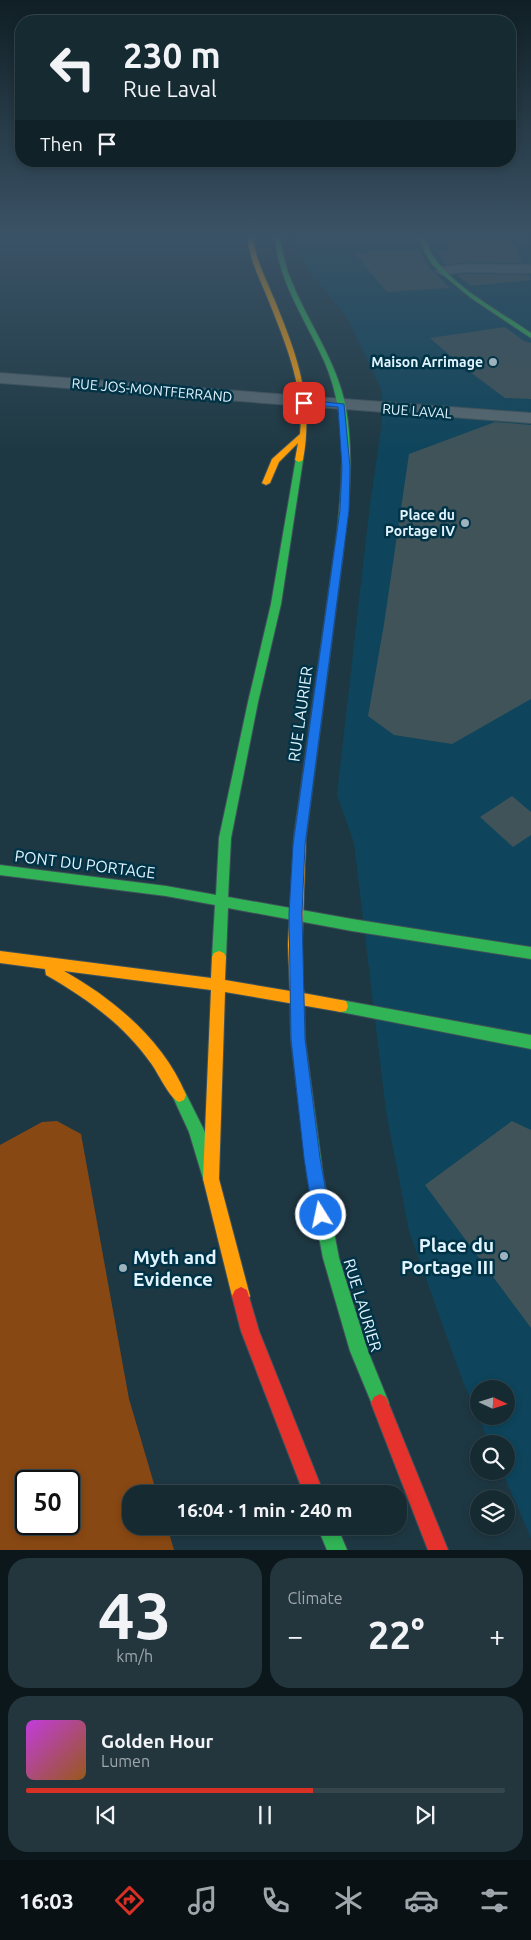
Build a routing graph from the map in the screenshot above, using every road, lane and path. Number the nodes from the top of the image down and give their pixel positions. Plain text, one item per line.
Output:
1 (274, 308) edge
2 (303, 308) edge
3 (493, 308) edge
4 (531, 336) edge
5 (0, 378) edge
6 (304, 403) junction
7 (342, 405) junction
8 (531, 418) edge
9 (304, 434) junction
10 (266, 483) dead end
11 (0, 870) edge
12 (221, 900) junction
13 (295, 914) junction
14 (531, 953) edge
15 (0, 957) edge
16 (27, 960) junction
17 (218, 986) junction
18 (296, 998) junction
19 (531, 1042) edge
20 (211, 1179) junction
21 (310, 1485) edge
22 (330, 1535) edge
23 (336, 1550) edge
24 (438, 1550) edge

1 - 6 main road
2 - 7 main road, RUE LAURIER
3 - 4 main road
5 - 6 street, RUE JOS-MONTFERRAND
6 - 7 street, RUE LAVAL
6 - 9 main road
7 - 8 street, RUE LAVAL
7 - 13 main road, RUE LAURIER
9 - 10 main road
9 - 12 main road
11 - 12 main road, PONT DU PORTAGE
12 - 13 main road, PONT DU PORTAGE
12 - 17 main road
13 - 14 main road, PONT DU PORTAGE
13 - 18 main road, RUE LAURIER
15 - 16 main road
16 - 17 main road
16 - 20 main road
17 - 18 main road
17 - 20 main road
18 - 19 main road
18 - 24 main road, RUE LAURIER
20 - 21 main road
22 - 23 main road

